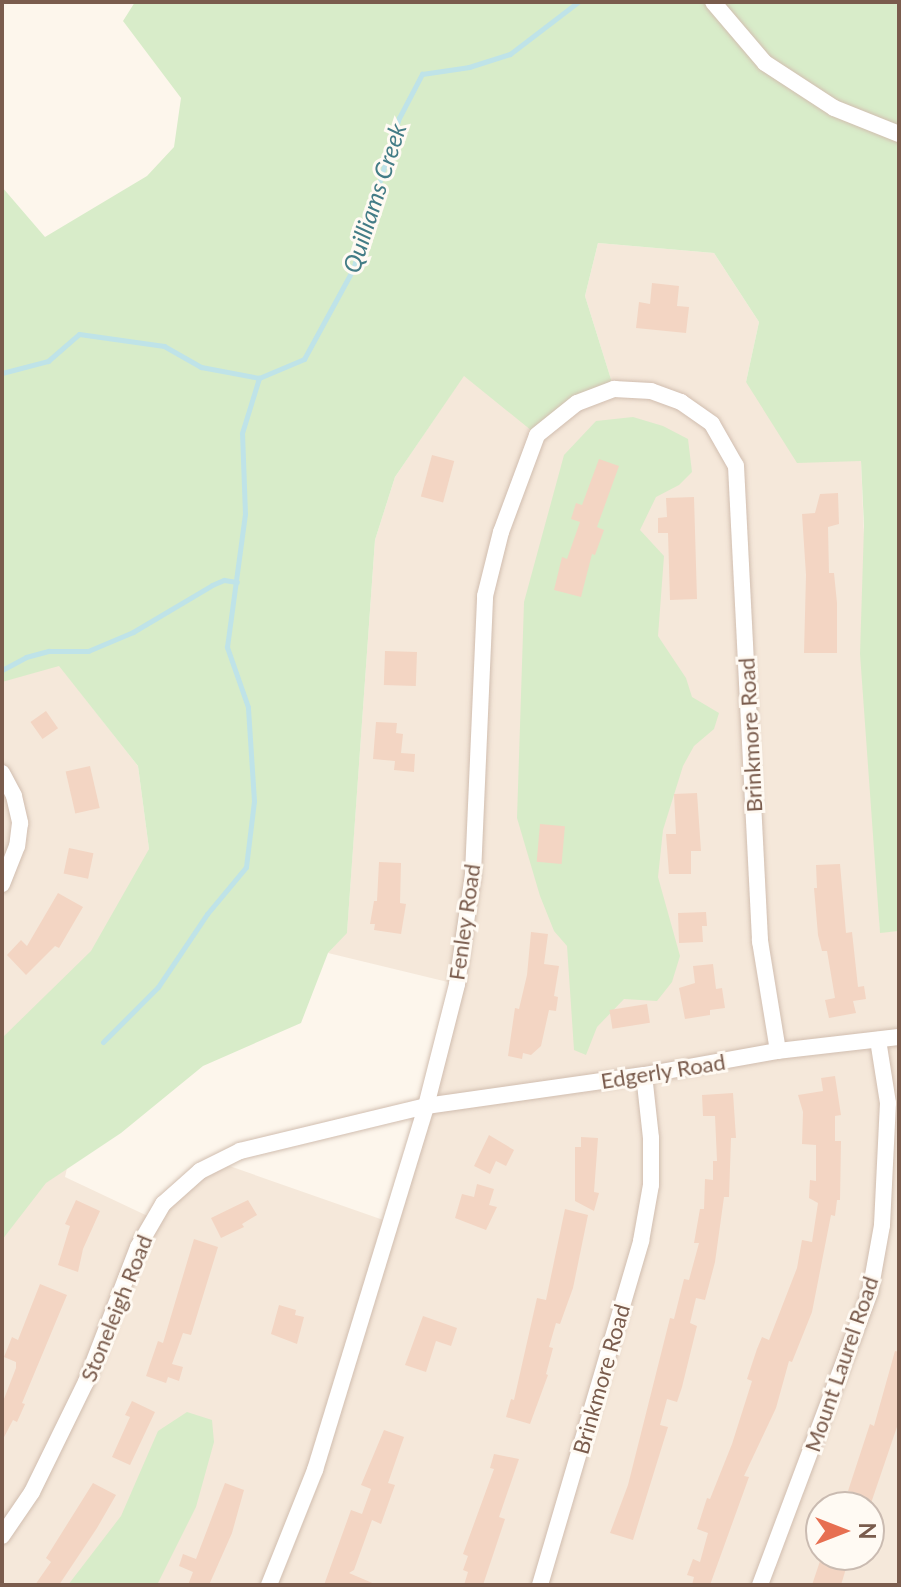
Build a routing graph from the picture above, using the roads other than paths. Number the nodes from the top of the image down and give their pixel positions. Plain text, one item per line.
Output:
1 (713, 2) edge
2 (899, 134) edge
3 (712, 424) joint
4 (2, 773) edge
5 (2, 884) edge
6 (899, 1037) edge
7 (878, 1040) junction
8 (778, 1051) junction
9 (644, 1075) junction
10 (426, 1106) junction
11 (2, 1536) edge
12 (269, 1585) edge
13 (540, 1585) edge
14 (760, 1585) edge

1 - 2 street
3 - 8 street, Brinkmore Road
3 - 10 street, Fenley Road
4 - 5 street
6 - 7 street, Edgerly Road
7 - 8 street, Edgerly Road
7 - 14 street, Mount Laurel Road
8 - 9 street, Edgerly Road
9 - 10 street, Edgerly Road
9 - 13 street, Brinkmore Road
10 - 11 street, Stoneleigh Road
10 - 12 street, Fenley Road

